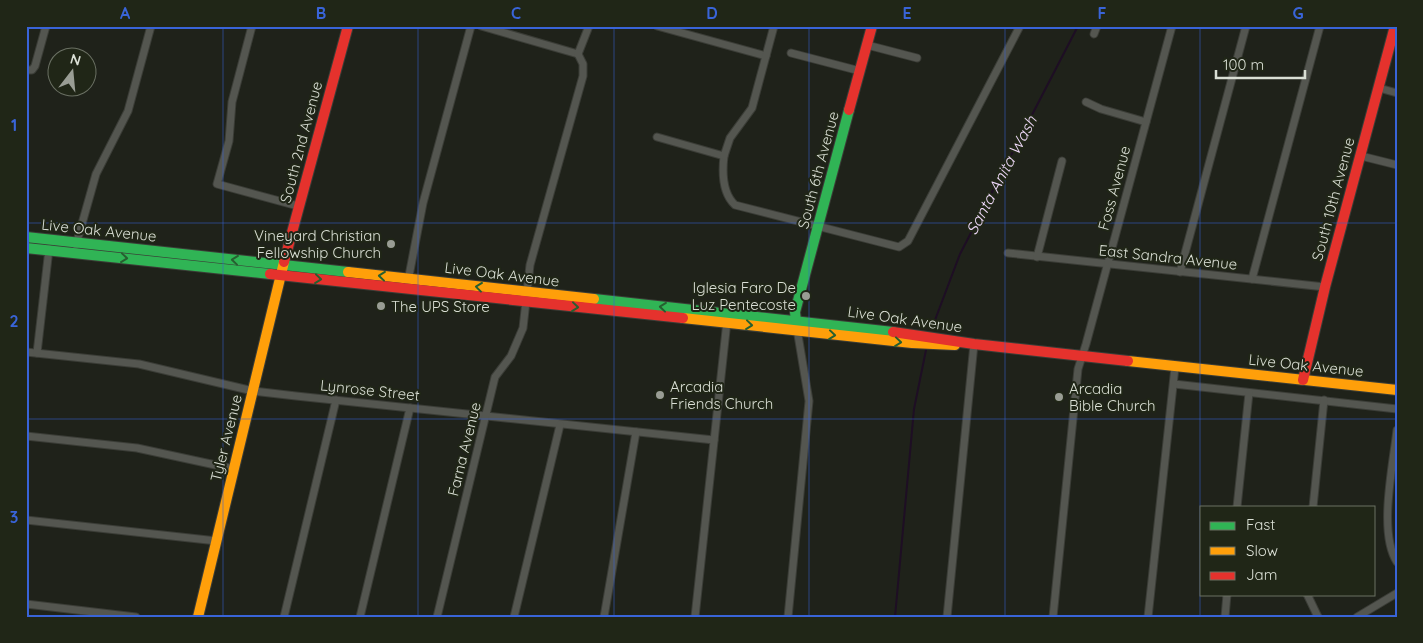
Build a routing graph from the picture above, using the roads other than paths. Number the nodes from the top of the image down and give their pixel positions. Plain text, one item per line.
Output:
1 (46, 26) edge
2 (151, 26) edge
3 (252, 26) edge
4 (348, 26) edge
5 (471, 26) edge
6 (481, 26) edge
7 (589, 26) edge
8 (657, 26) edge
9 (774, 26) edge
10 (872, 26) edge
11 (1020, 26) edge
12 (1097, 26) edge
13 (1172, 26) edge
14 (1246, 26) edge
15 (1320, 26) edge
16 (1395, 26) edge
17 (680, 29) edge
18 (1094, 34) dead end
19 (867, 45) junction
20 (791, 53) dead end
21 (578, 54) junction
22 (766, 56) junction
23 (917, 58) dead end
24 (29, 70) edge
25 (860, 71) junction
26 (1379, 88) junction
27 (1397, 93) edge
28 (1086, 102) dead end
29 (1146, 122) junction
30 (657, 136) dead end
31 (724, 156) junction
32 (1361, 156) junction
33 (1062, 161) dead end
34 (1397, 165) edge
35 (298, 206) junction
36 (818, 227) junction
37 (26, 237) edge
38 (49, 245) junction
39 (26, 248) edge
40 (76, 248) junction
41 (1008, 253) dead end
42 (1037, 257) junction
43 (1108, 264) junction
44 (282, 270) junction
45 (1180, 272) junction
46 (1252, 279) junction
47 (408, 283) junction
48 (1325, 287) junction
49 (527, 297) junction
50 (727, 318) junction
51 (797, 326) junction
52 (974, 344) junction
53 (26, 352) edge
54 (37, 353) junction
55 (1082, 356) junction
56 (1175, 366) junction
57 (1303, 380) junction
58 (1397, 380) edge
59 (1174, 384) junction
60 (253, 390) junction
61 (1396, 390) edge
62 (1249, 392) junction
63 (336, 400) junction
64 (1324, 400) junction
65 (410, 408) junction
66 (1397, 409) edge
67 (486, 416) junction
68 (560, 425) junction
69 (1397, 430) edge
70 (636, 432) junction
71 (26, 436) edge
72 (714, 440) junction
73 (234, 468) junction
74 (1237, 506) edge
75 (1313, 506) edge
76 (26, 520) edge
77 (217, 541) junction
78 (1397, 562) edge
79 (1397, 593) edge
80 (1227, 596) edge
81 (1308, 596) edge
82 (26, 604) edge
83 (136, 617) edge
84 (198, 617) edge
85 (284, 617) edge
86 (360, 617) edge
87 (437, 617) edge
88 (514, 617) edge
89 (604, 617) edge
90 (695, 617) edge
91 (788, 617) edge
92 (946, 617) edge
93 (1053, 617) edge
94 (1148, 617) edge
95 (1224, 617) edge
96 (1318, 617) edge
97 (1357, 617) edge

1 - 24 street
2 - 40 street
3 - 35 street
4 - 35 main road, South 2nd Avenue
5 - 47 street
6 - 21 street
7 - 21 street
8 - 17 street
9 - 22 street
10 - 19 main road, South 6th Avenue
11 - 36 street
12 - 18 street
13 - 29 street, Foss Avenue
14 - 45 street
15 - 46 street
16 - 26 main road, South 10th Avenue
17 - 22 street
19 - 23 street
19 - 25 main road, South 6th Avenue
20 - 25 street
21 - 49 street, Farna Avenue
22 - 31 street
25 - 36 main road, South 6th Avenue
26 - 27 street
26 - 32 main road, South 10th Avenue
28 - 29 street
29 - 43 street, Foss Avenue
30 - 31 street
31 - 36 street
32 - 34 street
32 - 48 main road, South 10th Avenue
33 - 42 street
35 - 44 main road, South 2nd Avenue
36 - 51 main road, South 6th Avenue
37 - 38 main road, Live Oak Avenue
38 - 39 main road, Live Oak Avenue
38 - 40 main road, Live Oak Avenue
38 - 54 street
40 - 44 main road, Live Oak Avenue
41 - 42 street, East Sandra Avenue
42 - 43 street, East Sandra Avenue
43 - 45 street, East Sandra Avenue
43 - 55 street, Foss Avenue
44 - 47 main road, Live Oak Avenue
44 - 60 main road, Tyler Avenue
45 - 46 street, East Sandra Avenue
46 - 48 street, East Sandra Avenue
47 - 49 main road, Live Oak Avenue
48 - 57 main road, South 10th Avenue
49 - 50 main road, Live Oak Avenue
49 - 67 street, Farna Avenue
50 - 51 main road, Live Oak Avenue
50 - 72 street
51 - 52 main road, Live Oak Avenue
51 - 91 street
52 - 55 main road, Live Oak Avenue
52 - 92 street
53 - 54 street, Lynrose Street
54 - 60 street, Lynrose Street
55 - 56 main road, Live Oak Avenue
55 - 93 street, Foss Avenue
56 - 57 main road, Live Oak Avenue
56 - 59 street
57 - 61 main road, Live Oak Avenue
58 - 61 street
59 - 62 street
59 - 94 street
60 - 63 street, Lynrose Street
60 - 73 main road, Tyler Avenue
62 - 64 street
62 - 74 street
63 - 65 street, Lynrose Street
63 - 85 street
64 - 66 street
64 - 75 street
65 - 67 street, Lynrose Street
65 - 86 street
67 - 68 street, Lynrose Street
67 - 87 street, Farna Avenue
68 - 70 street, Lynrose Street
68 - 88 street
69 - 78 street
70 - 72 street, Lynrose Street
70 - 89 street
71 - 73 street
72 - 90 street
73 - 77 main road, Tyler Avenue
76 - 77 street
77 - 84 main road, Tyler Avenue
79 - 97 street
80 - 95 street
81 - 96 street
82 - 83 street

